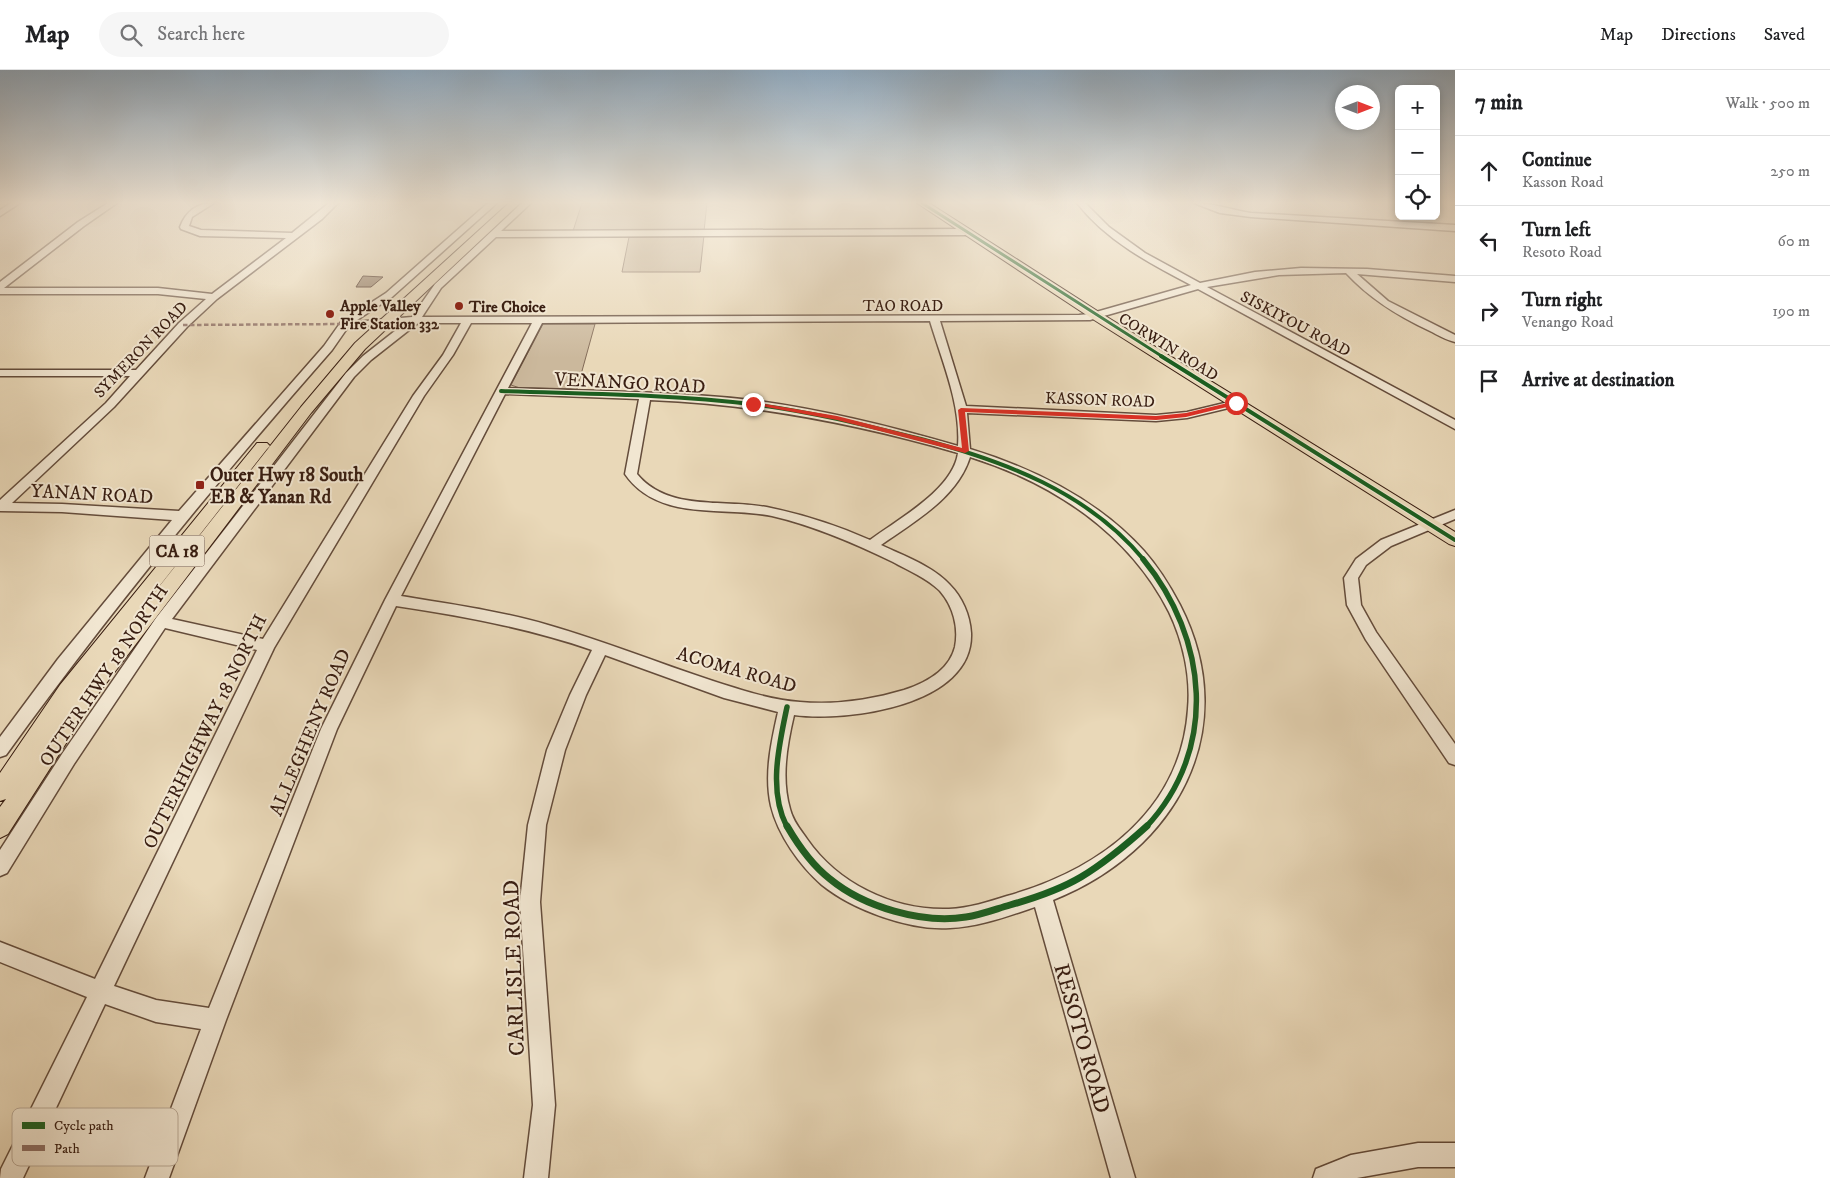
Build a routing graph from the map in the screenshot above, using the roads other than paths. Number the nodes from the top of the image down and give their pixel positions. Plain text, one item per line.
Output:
1 (42, 255) edge
2 (269, 255) edge
3 (434, 255) edge
4 (451, 255) edge
5 (456, 255) edge
6 (472, 255) edge
7 (1002, 255) edge
8 (1142, 255) edge
9 (1349, 271) junction
10 (1455, 279) edge
11 (1197, 286) junction
12 (0, 287) edge
13 (0, 291) edge
14 (214, 297) junction
15 (1095, 315) junction
16 (538, 320) junction
17 (935, 320) junction
18 (414, 321) junction
19 (467, 321) junction
20 (379, 322) junction
21 (345, 324) junction
22 (1455, 340) edge
23 (0, 373) edge
24 (140, 373) junction
25 (501, 391) junction
26 (644, 397) junction
27 (1236, 403) junction
28 (961, 410) junction
29 (1455, 425) edge
30 (965, 451) junction
31 (0, 507) edge
32 (1455, 514) edge
33 (182, 516) junction
34 (1429, 524) junction
35 (1455, 540) edge
36 (872, 545) junction
37 (392, 600) junction
38 (161, 622) junction
39 (266, 646) junction
40 (601, 647) junction
41 (787, 707) junction
42 (0, 750) edge
43 (1454, 755) edge
44 (0, 791) edge
45 (0, 826) edge
46 (0, 867) edge
47 (1042, 898) junction
48 (0, 952) edge
49 (100, 992) junction
50 (215, 1020) junction
51 (44, 1108) edge
52 (178, 1121) edge
53 (1455, 1154) edge
54 (16, 1166) edge
55 (161, 1166) edge
56 (10, 1178) edge
57 (157, 1178) edge
58 (536, 1178) edge
59 (1123, 1178) edge
60 (1325, 1178) edge

1 - 12 street
2 - 14 street, SYMERON ROAD
3 - 21 street
4 - 20 main road, CA 18
5 - 20 main road, CA 18
6 - 18 street, OUTER HWY 18 NORTH
7 - 15 main road, CORWIN ROAD
8 - 11 street, SISKIYOU ROAD
9 - 10 street, TAO ROAD
9 - 11 street, TAO ROAD
9 - 22 street
11 - 15 street, TAO ROAD
11 - 29 street, SISKIYOU ROAD
13 - 14 street
14 - 24 street, SYMERON ROAD
15 - 17 street, TAO ROAD
15 - 27 main road, CORWIN ROAD
16 - 17 street, TAO ROAD
16 - 19 street, TAO ROAD
16 - 25 street, ALLEGHENY ROAD
17 - 28 street
18 - 19 street, TAO ROAD
18 - 20 street, TAO ROAD
18 - 38 street, OUTER HWY 18 NORTH
19 - 39 street, OUTERHIGHWAY 18 NORTH
20 - 21 street, TAO ROAD
20 - 44 main road, CA 18
20 - 45 main road, CA 18
21 - 33 street
23 - 24 street
24 - 31 street, SYMERON ROAD
25 - 26 street, VENANGO ROAD
25 - 37 street, ALLEGHENY ROAD
26 - 30 street, VENANGO ROAD
26 - 36 street, ACOMA ROAD
27 - 28 street, KASSON ROAD
27 - 34 main road, CORWIN ROAD
28 - 30 street
30 - 36 street
30 - 47 street, VENANGO ROAD
31 - 33 street, YANAN ROAD
32 - 34 street
33 - 42 street
34 - 35 main road, CORWIN ROAD
34 - 43 street
36 - 41 street, ACOMA ROAD
37 - 40 street, ACOMA ROAD
37 - 50 street, ALLEGHENY ROAD
38 - 39 street
38 - 46 street, OUTER HWY 18 NORTH
39 - 49 street, OUTERHIGHWAY 18 NORTH
40 - 41 street, ACOMA ROAD
40 - 58 street, CARLISLE ROAD
41 - 47 street, VENANGO ROAD
47 - 59 street, RESOTO ROAD
48 - 49 street
49 - 50 street
49 - 51 street, OUTERHIGHWAY 18 NORTH
50 - 52 street, ALLEGHENY ROAD
53 - 60 street
54 - 56 street, OUTERHIGHWAY 18 NORTH
55 - 57 street, ALLEGHENY ROAD

